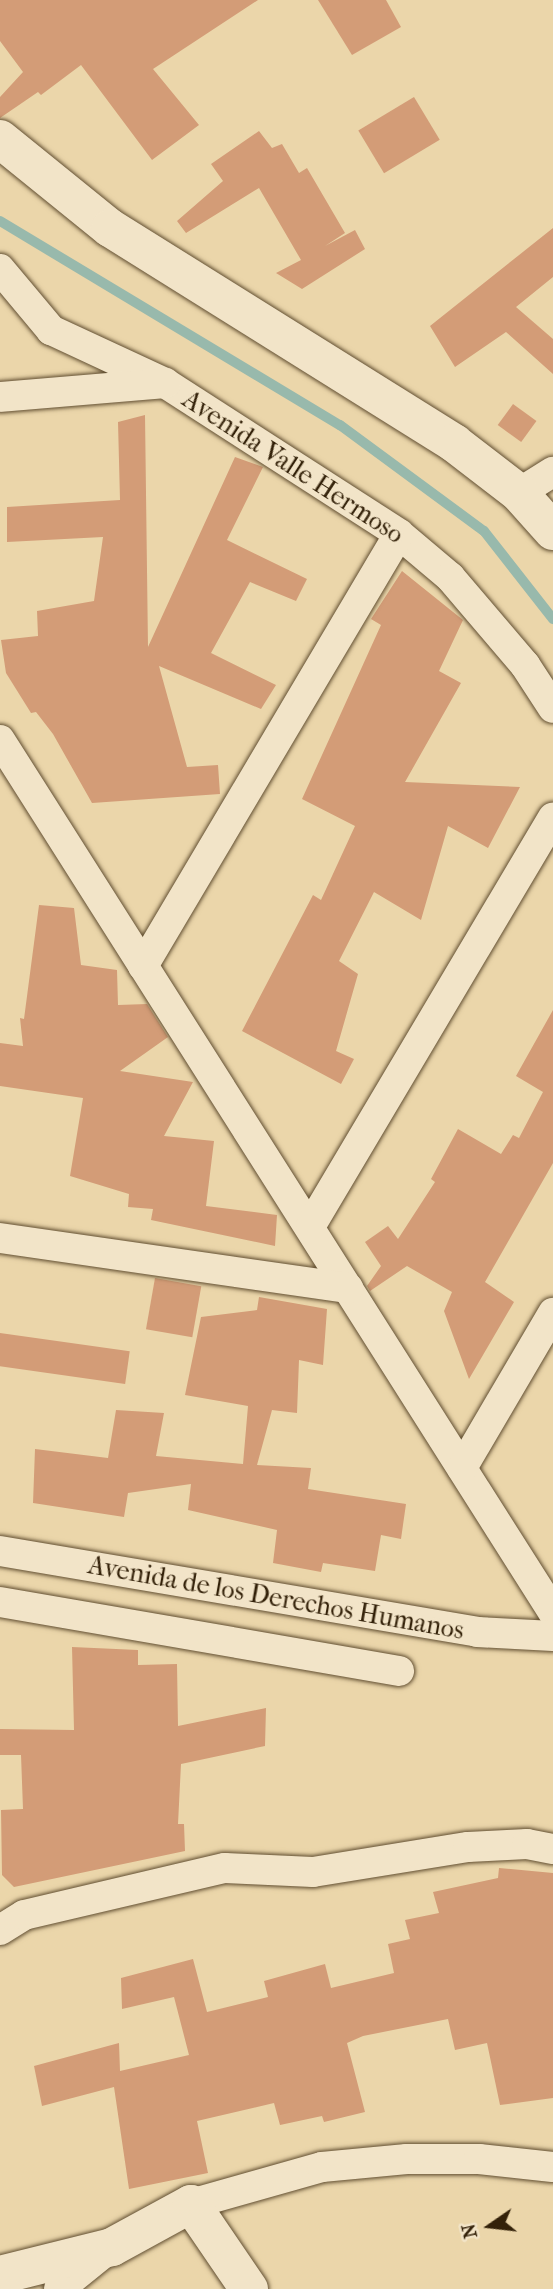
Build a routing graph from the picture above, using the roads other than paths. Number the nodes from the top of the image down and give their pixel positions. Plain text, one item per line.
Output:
1 (0, 139) edge
2 (0, 269) edge
3 (165, 383) junction
4 (0, 397) edge
5 (553, 472) edge
6 (519, 493) junction
7 (553, 531) edge
8 (399, 534) junction
9 (553, 708) edge
10 (0, 740) edge
11 (553, 817) edge
12 (143, 966) junction
13 (311, 1225) junction
14 (0, 1238) edge
15 (348, 1288) junction
16 (553, 1313) edge
17 (462, 1468) junction
18 (0, 1551) edge
19 (0, 1602) edge
20 (553, 1612) edge
21 (553, 1636) edge
22 (399, 1671) dead end
23 (553, 1849) edge
24 (0, 1930) edge
25 (553, 2166) edge
26 (191, 2204) junction
27 (112, 2247) junction
28 (0, 2275) edge
29 (59, 2289) edge
30 (249, 2289) edge

1 - 6 street
2 - 3 street, Avenida Valle Hermoso
3 - 4 street
3 - 8 street, Avenida Valle Hermoso
5 - 6 street
6 - 7 street
8 - 9 street, Avenida Valle Hermoso
8 - 12 street
10 - 12 street
11 - 13 street
12 - 13 street
13 - 15 street
14 - 15 street
15 - 17 street
16 - 17 street
17 - 20 street
18 - 21 street, Avenida de los Derechos Humanos
19 - 22 street, Avenida de los Derechos Humanos
23 - 24 street
25 - 26 street
26 - 27 street
26 - 30 street
27 - 28 street
27 - 29 street

